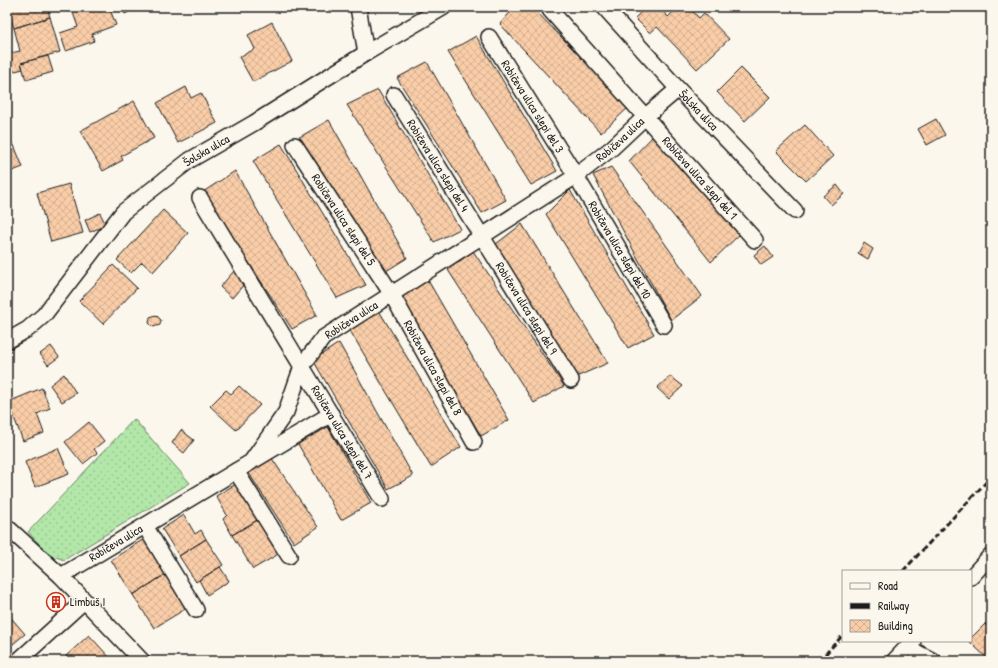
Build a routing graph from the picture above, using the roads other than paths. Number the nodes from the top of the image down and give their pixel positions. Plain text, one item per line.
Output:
1 (358, 7) edge
2 (444, 7) edge
3 (604, 7) edge
4 (550, 10) dead end
5 (489, 37) dead end
6 (366, 53) junction
7 (678, 89) junction
8 (394, 95) dead end
9 (646, 116) junction
10 (295, 145) dead end
11 (576, 176) junction
12 (200, 198) dead end
13 (795, 211) dead end
14 (482, 236) junction
15 (755, 240) dead end
16 (391, 294) junction
17 (664, 325) dead end
18 (7, 341) edge
19 (302, 366) junction
20 (572, 380) dead end
21 (331, 414) junction
22 (474, 442) dead end
23 (251, 462) junction
24 (236, 471) junction
25 (382, 499) dead end
26 (145, 526) junction
27 (7, 527) edge
28 (991, 555) edge
29 (289, 556) dead end
30 (61, 576) junction
31 (972, 576) edge
32 (84, 601) junction
33 (196, 610) dead end
34 (910, 644) edge
35 (18, 661) edge
36 (142, 661) edge
37 (894, 661) edge
38 (932, 661) edge

1 - 6 street
2 - 6 street, Šolska ulica
3 - 7 street, Šolska ulica
4 - 9 street, Robičeva ulica slepi del 1
5 - 11 street, Robičeva ulica slepi del 3
6 - 18 street, Šolska ulica
7 - 9 street, Robičeva ulica
7 - 13 street, Šolska ulica
8 - 14 street, Robičeva ulica slepi del 4
9 - 11 street, Robičeva ulica
9 - 15 street, Robičeva ulica slepi del 1
10 - 16 street, Robičeva ulica slepi del 5
11 - 14 street, Robičeva ulica
11 - 17 street, Robičeva ulica slepi del 10
12 - 19 street, Robičeva ulica slepi del 7
14 - 16 street, Robičeva ulica
14 - 20 street, Robičeva ulica slepi del 9
16 - 19 street, Robičeva ulica
16 - 22 street, Robičeva ulica slepi del 8
19 - 21 street, Robičeva ulica slepi del 7
19 - 23 street, Robičeva ulica
21 - 23 street
21 - 25 street, Robičeva ulica slepi del 7
23 - 24 street, Robičeva ulica
24 - 26 street, Robičeva ulica
24 - 29 street
26 - 30 street, Robičeva ulica
26 - 33 street
27 - 30 street
28 - 31 street
30 - 32 street
32 - 35 street
32 - 36 street
34 - 37 street
34 - 38 street

